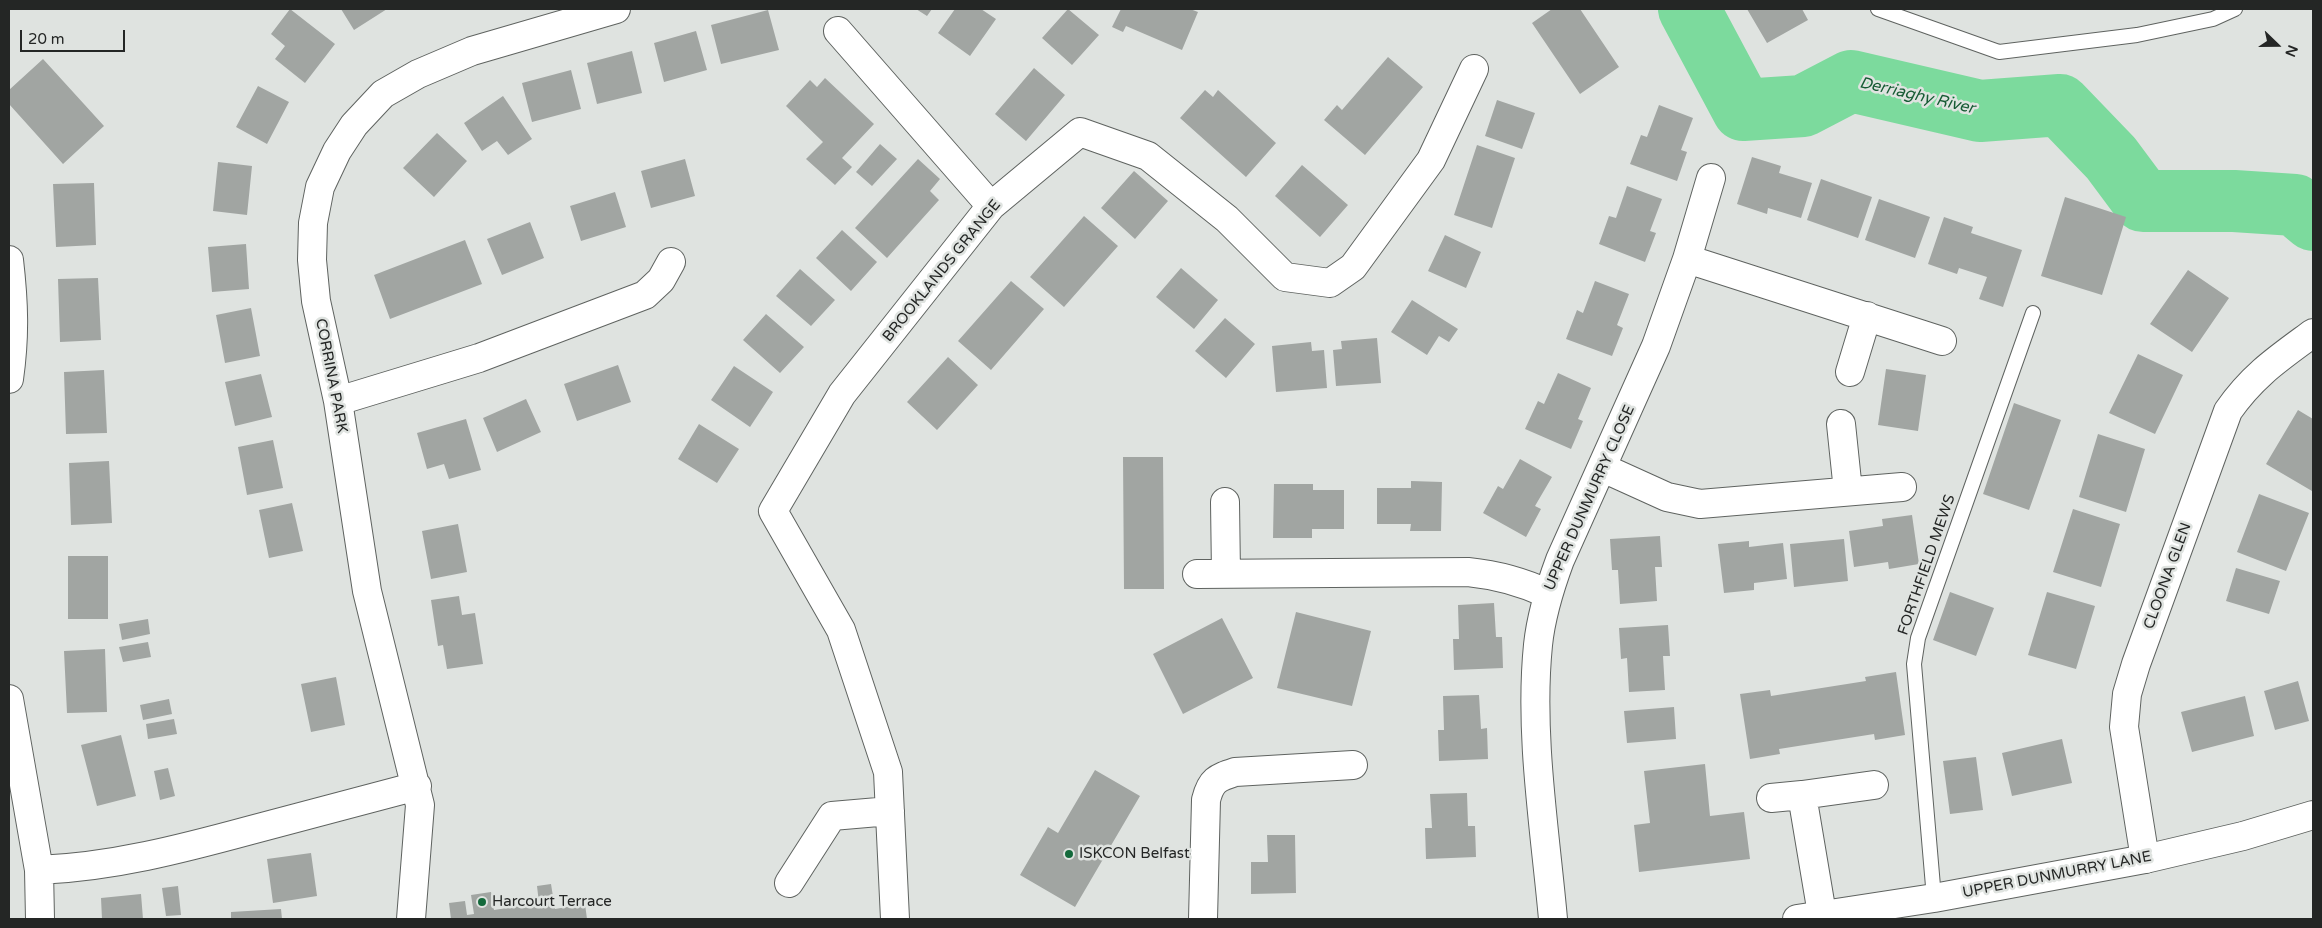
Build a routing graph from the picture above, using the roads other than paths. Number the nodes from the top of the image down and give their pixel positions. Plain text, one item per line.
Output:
1 (616, 9) edge
2 (1878, 9) edge
3 (2235, 9) edge
4 (838, 31) dead end
5 (1474, 69) dead end
6 (1711, 178) dead end
7 (991, 206) junction
8 (1687, 259) junction
9 (9, 260) edge
10 (671, 262) dead end
11 (2033, 313) dead end
12 (1867, 316) junction
13 (2313, 333) edge
14 (1942, 340) dead end
15 (1850, 372) dead end
16 (9, 379) edge
17 (338, 401) junction
18 (1841, 424) dead end
19 (1603, 468) junction
20 (1902, 487) dead end
21 (1848, 491) junction
22 (1225, 502) dead end
23 (1197, 574) dead end
24 (1226, 574) junction
25 (1548, 594) junction
26 (9, 698) edge
27 (1352, 765) dead end
28 (1874, 785) dead end
29 (417, 786) junction
30 (1802, 795) junction
31 (1771, 798) dead end
32 (890, 811) junction
33 (2313, 815) edge
34 (2146, 859) junction
35 (39, 870) junction
36 (789, 883) dead end
37 (1934, 898) junction
38 (1809, 917) edge
39 (40, 919) edge
40 (411, 919) edge
41 (894, 919) edge
42 (1203, 919) edge
43 (1553, 919) edge

1 - 17 street, CORRINA PARK
2 - 3 lane
4 - 7 street
5 - 7 street, BROOKLANDS GRANGE
6 - 8 street, UPPER DUNMURRY CLOSE
7 - 32 street, BROOKLANDS GRANGE
8 - 12 street
8 - 19 street, UPPER DUNMURRY CLOSE
9 - 16 street
10 - 17 street
11 - 37 lane, FORTHFIELD MEWS
12 - 14 street
12 - 15 street
13 - 34 street, CLOONA GLEN
17 - 29 street, CORRINA PARK
18 - 21 street
19 - 21 street
19 - 25 street, UPPER DUNMURRY CLOSE
20 - 21 street
22 - 24 street
23 - 24 street
24 - 25 street
25 - 43 street, UPPER DUNMURRY CLOSE
26 - 35 street
27 - 42 street
28 - 30 street
29 - 35 street
29 - 40 street, CORRINA PARK
30 - 31 street
30 - 38 street
32 - 36 street
32 - 41 street, BROOKLANDS GRANGE
33 - 34 street, UPPER DUNMURRY LANE
34 - 37 street, UPPER DUNMURRY LANE
35 - 39 street
37 - 38 street, UPPER DUNMURRY LANE

